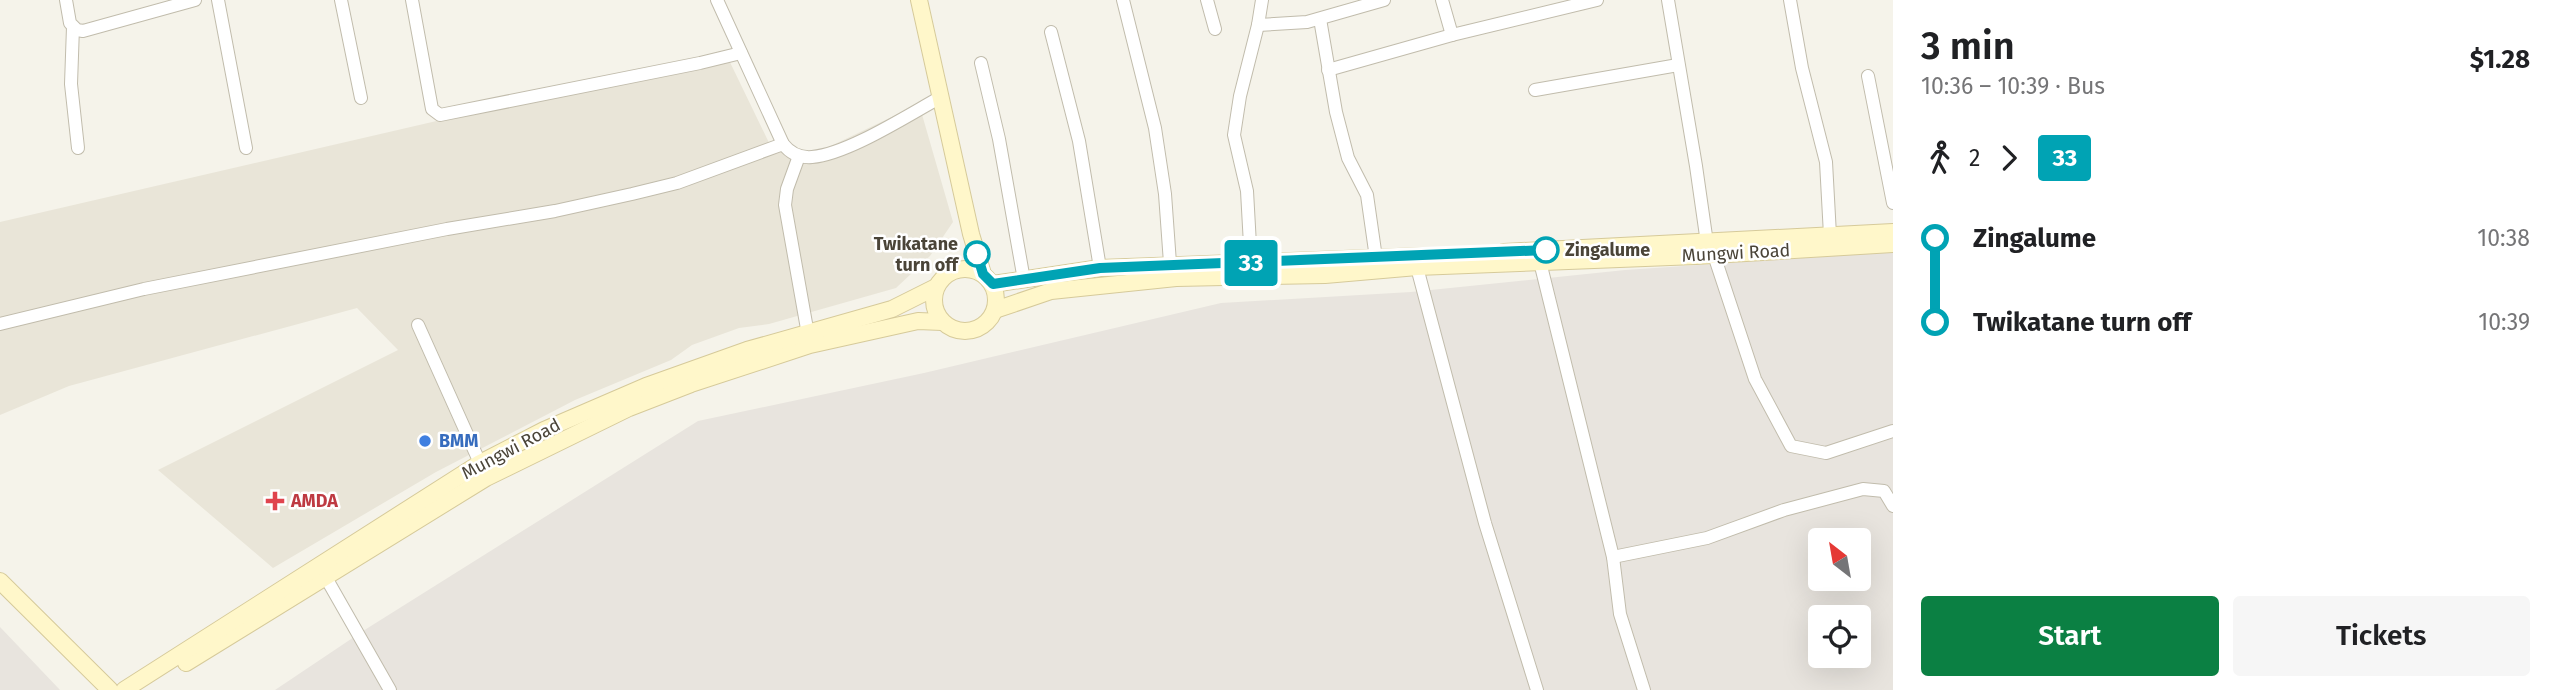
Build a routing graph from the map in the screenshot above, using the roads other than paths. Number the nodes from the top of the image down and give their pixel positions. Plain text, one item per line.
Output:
1 (66, 0) edge
2 (195, 0) edge
3 (218, 0) edge
4 (341, 0) edge
5 (412, 0) edge
6 (717, 0) edge
7 (919, 0) edge
8 (1123, 0) edge
9 (1207, 0) edge
10 (1262, 0) edge
11 (1384, 0) edge
12 (1442, 0) edge
13 (1597, 0) edge
14 (1668, 0) edge
15 (1790, 0) edge
16 (1320, 19) junction
17 (1258, 25) junction
18 (73, 27) junction
19 (1214, 29) dead end
20 (1051, 32) dead end
21 (1452, 35) junction
22 (741, 53) junction
23 (981, 63) dead end
24 (1678, 65) junction
25 (1328, 70) junction
26 (1868, 76) dead end
27 (1535, 90) dead end
28 (941, 97) junction
29 (361, 98) dead end
30 (783, 144) junction
31 (78, 148) dead end
32 (246, 148) dead end
33 (799, 156) junction
34 (1893, 203) edge
35 (1893, 232) edge
36 (971, 234) junction
37 (1830, 235) junction
38 (1893, 244) edge
39 (1710, 249) junction
40 (1377, 258) junction
41 (1415, 261) junction
42 (1540, 262) junction
43 (1251, 263) junction
44 (1170, 264) junction
45 (1100, 268) junction
46 (959, 269) junction
47 (988, 279) junction
48 (1024, 280) junction
49 (936, 287) junction
50 (995, 310) junction
51 (942, 322) junction
52 (0, 324) edge
53 (418, 325) dead end
54 (809, 338) junction
55 (1893, 431) edge
56 (480, 463) junction
57 (1893, 506) edge
58 (1612, 557) junction
59 (325, 576) junction
60 (0, 581) edge
61 (110, 690) edge
62 (124, 690) edge
63 (144, 690) edge
64 (390, 690) edge
65 (1537, 690) edge
66 (1644, 690) edge

1 - 18 street
2 - 18 street
3 - 32 street
4 - 29 street
5 - 22 street
6 - 22 street
7 - 28 main road
8 - 44 street
9 - 19 street
10 - 17 street
11 - 16 street
12 - 21 street
13 - 21 street
14 - 24 street
15 - 37 street
16 - 17 street
16 - 25 street
17 - 43 street
18 - 31 street
20 - 45 street
21 - 25 street
22 - 30 street
23 - 48 street
24 - 27 street
24 - 39 street
25 - 40 street
26 - 34 street
28 - 33 street
28 - 36 main road
30 - 33 street
30 - 52 street
33 - 54 street
35 - 37 main road, Mungwi Road
36 - 46 main road
36 - 47 main road
37 - 39 main road, Mungwi Road
38 - 39 main road, Mungwi Road
39 - 41 main road, Mungwi Road
39 - 42 main road, Mungwi Road
39 - 55 street
40 - 41 main road, Mungwi Road
40 - 43 main road, Mungwi Road
41 - 42 main road, Mungwi Road
41 - 50 main road, Mungwi Road
41 - 65 street
42 - 58 street
43 - 44 main road, Mungwi Road
44 - 45 main road, Mungwi Road
45 - 48 main road, Mungwi Road
46 - 47 main road
46 - 49 main road
47 - 48 main road, Mungwi Road
47 - 50 main road
49 - 51 main road
49 - 54 main road, Mungwi Road
50 - 51 main road
51 - 54 main road, Mungwi Road
53 - 56 street
54 - 56 main road, Mungwi Road
54 - 59 main road, Mungwi Road
56 - 62 main road, Mungwi Road
57 - 58 street
58 - 66 street
59 - 63 main road, Mungwi Road
59 - 64 street
60 - 61 main road

